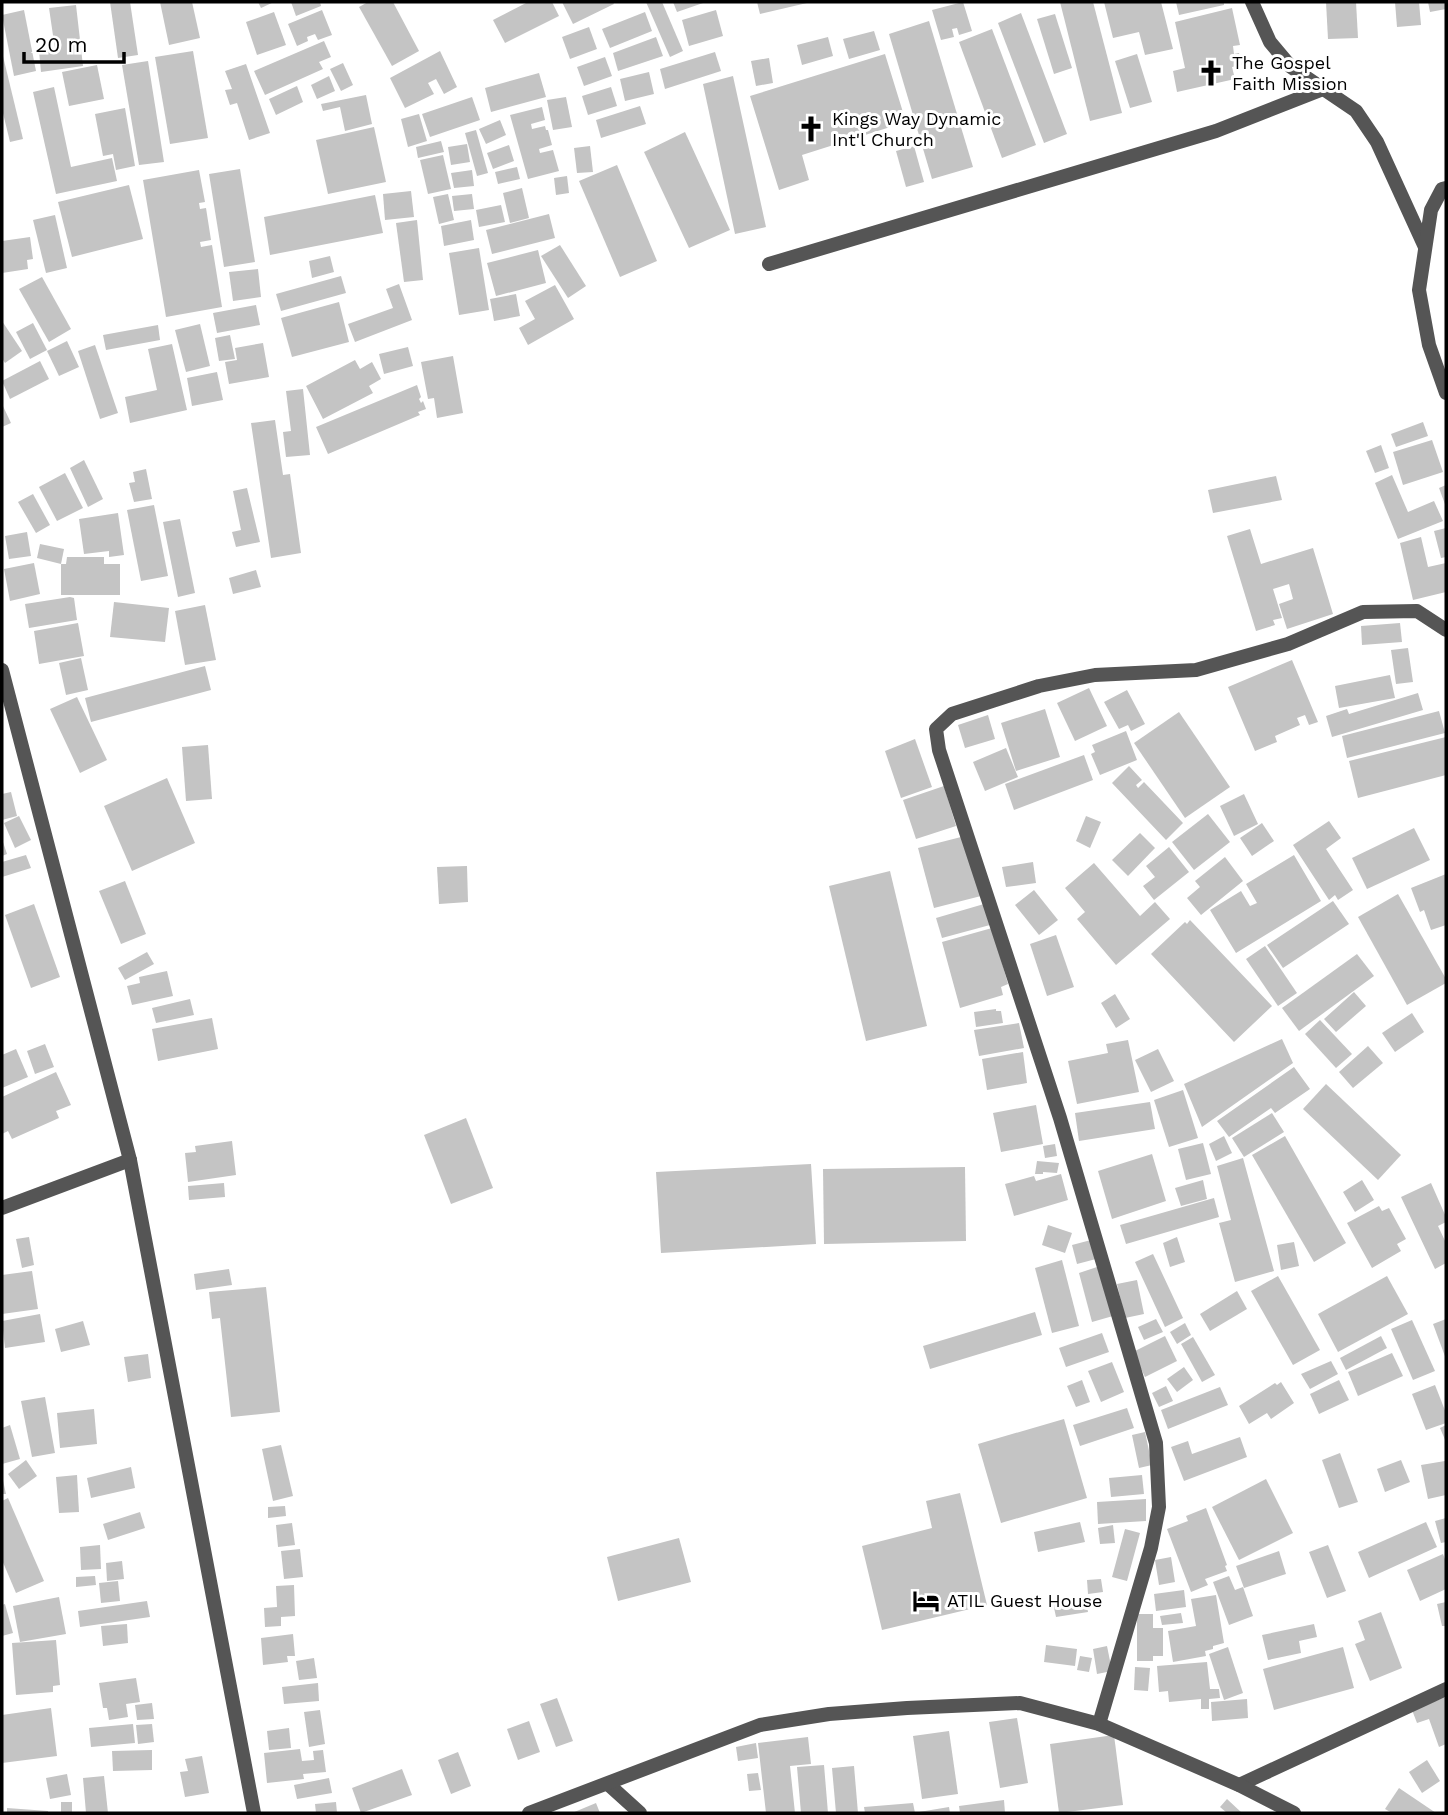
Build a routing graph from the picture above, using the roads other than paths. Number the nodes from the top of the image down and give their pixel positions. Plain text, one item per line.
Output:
1 (1252, 2) edge
2 (1323, 89) junction
3 (1446, 188) edge
4 (1425, 247) junction
5 (769, 264) dead end
6 (1446, 393) edge
7 (1446, 630) edge
8 (2, 670) edge
9 (130, 1160) junction
10 (2, 1208) edge
11 (1446, 1689) edge
12 (1099, 1724) junction
13 (608, 1784) junction
14 (1239, 1785) junction
15 (254, 1813) edge
16 (529, 1813) edge
17 (640, 1813) edge
18 (1294, 1813) edge

1 - 2 street
2 - 4 street
2 - 5 street
3 - 4 street
4 - 6 street
7 - 12 street
8 - 9 street
9 - 10 street
9 - 15 street
11 - 14 street
12 - 13 street
12 - 14 street
13 - 16 street
13 - 17 street
14 - 18 street

